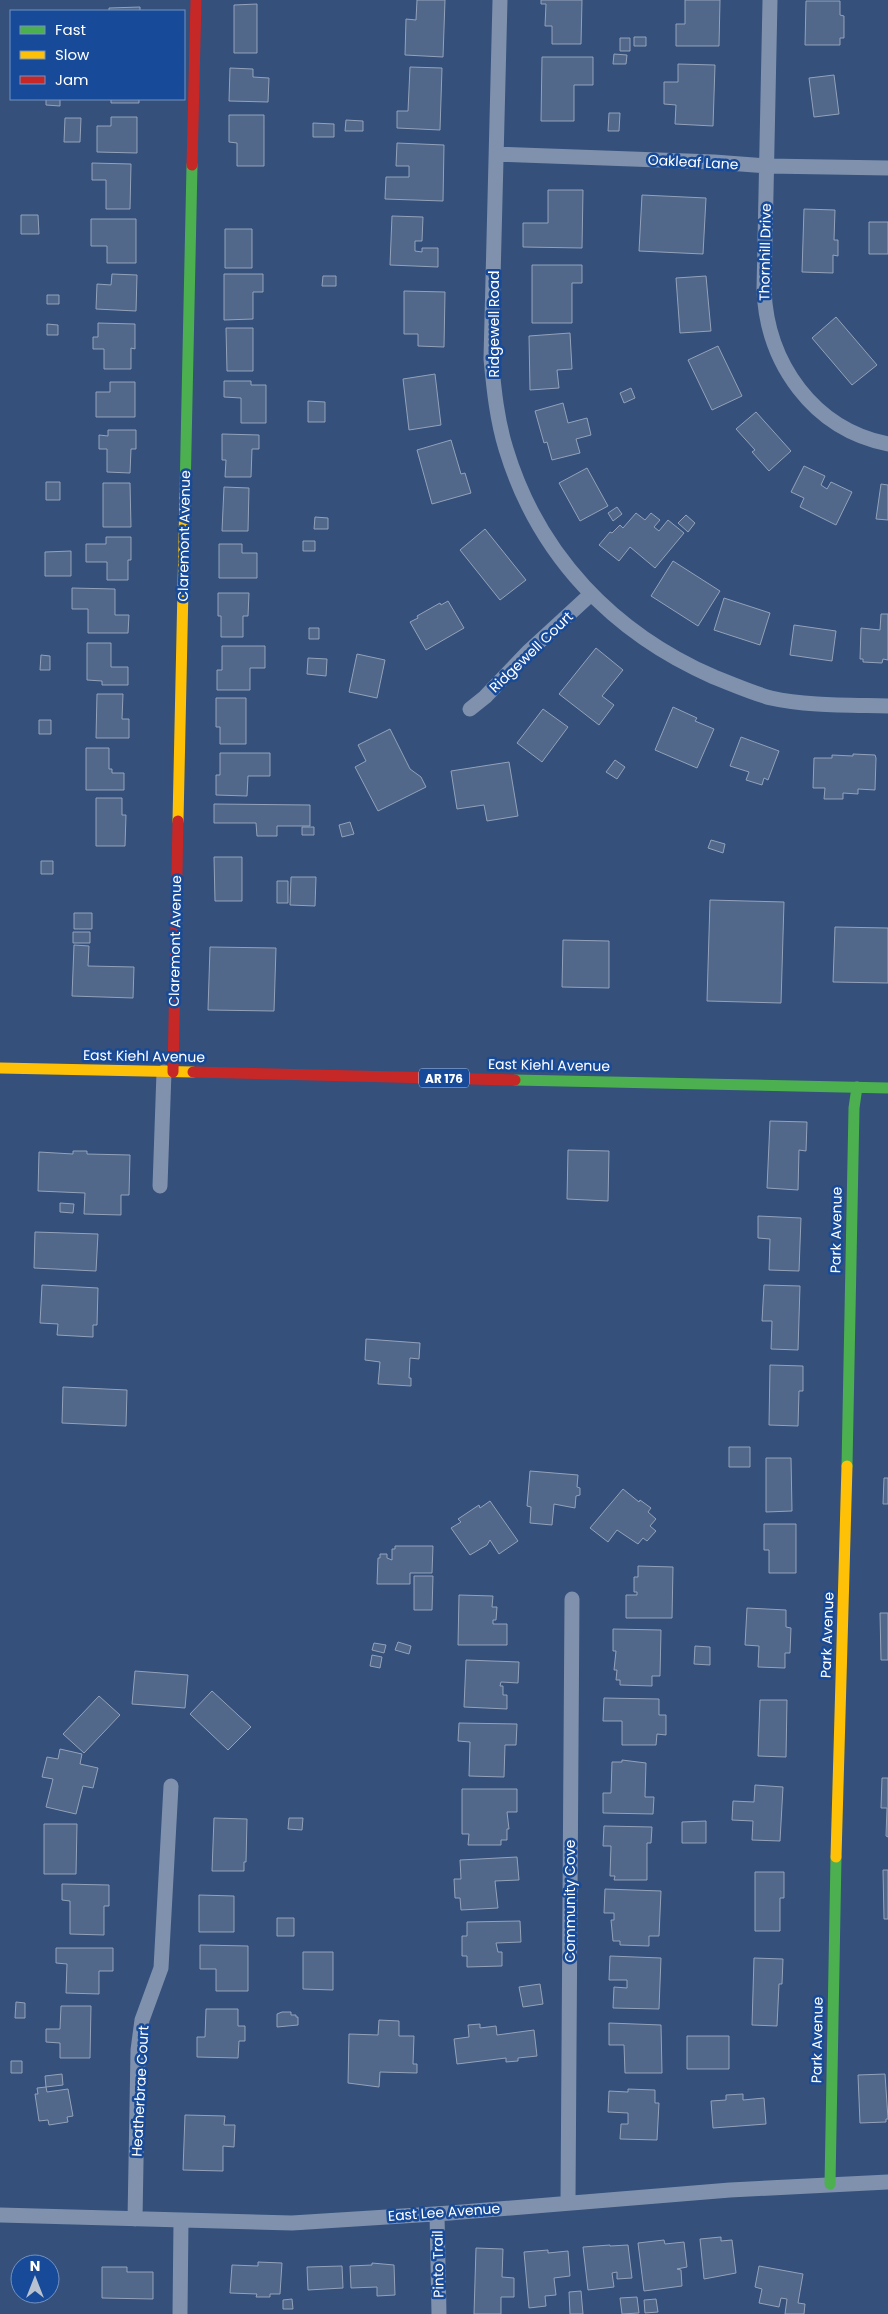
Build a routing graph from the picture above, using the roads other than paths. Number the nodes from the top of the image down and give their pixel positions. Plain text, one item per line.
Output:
1 (196, 0) edge
2 (500, 0) edge
3 (770, 0) edge
4 (498, 154) junction
5 (766, 166) junction
6 (888, 168) edge
7 (888, 444) edge
8 (591, 594) junction
9 (888, 706) edge
10 (470, 709) dead end
11 (0, 1068) edge
12 (168, 1072) junction
13 (857, 1087) junction
14 (888, 1088) edge
15 (160, 1186) dead end
16 (572, 1600) dead end
17 (171, 1786) dead end
18 (888, 2182) edge
19 (830, 2184) junction
20 (568, 2202) junction
21 (437, 2214) junction
22 (0, 2215) edge
23 (135, 2219) junction
24 (181, 2221) junction
25 (180, 2314) edge
26 (439, 2314) edge

1 - 12 street, Claremont Avenue
2 - 4 street, Ridgewell Road
3 - 5 street, Thornhill Drive
4 - 5 street, Oakleaf Lane
4 - 8 street, Ridgewell Road
5 - 6 street, Oakleaf Lane
5 - 7 street, Thornhill Drive
8 - 9 street, Ridgewell Road
8 - 10 street, Ridgewell Court
11 - 12 street, East Kiehl Avenue / AR 176
12 - 13 street, East Kiehl Avenue / AR 176
12 - 15 street, Claremont Avenue
13 - 14 street, East Kiehl Avenue / AR 176
13 - 19 street, Park Avenue
16 - 20 street, Community Cove
17 - 23 street, Heatherbrae Court
18 - 19 street, East Lee Avenue
19 - 20 street, East Lee Avenue
20 - 21 street, East Lee Avenue
21 - 24 street, East Lee Avenue
21 - 26 street, Pinto Trail
22 - 23 street, East Lee Avenue
23 - 24 street, East Lee Avenue
24 - 25 street

